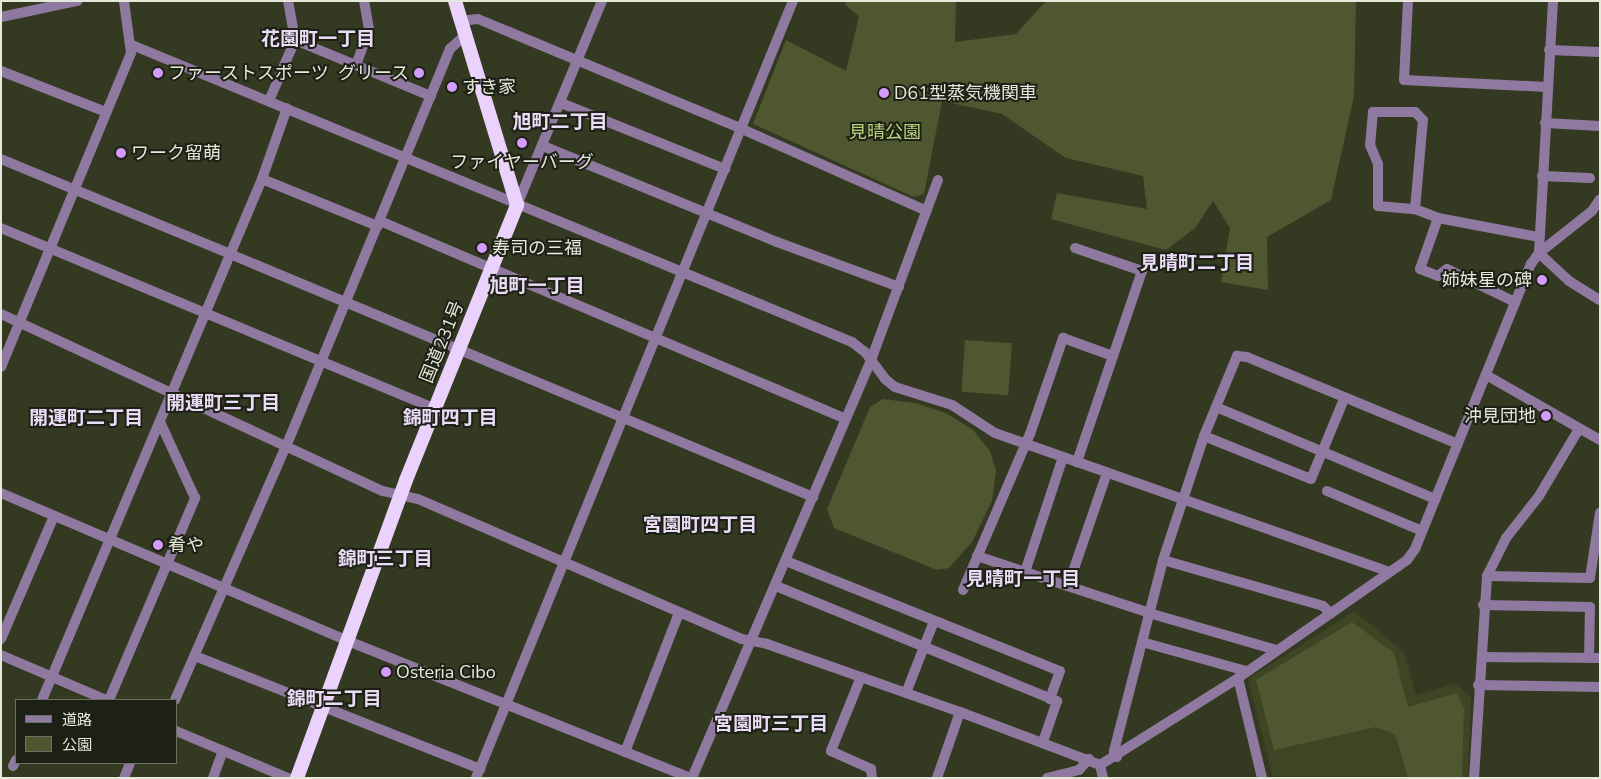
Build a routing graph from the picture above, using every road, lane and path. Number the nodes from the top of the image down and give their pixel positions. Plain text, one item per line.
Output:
1 (77, 1) edge
2 (124, 1) edge
3 (288, 1) edge
4 (364, 1) edge
5 (455, 1) edge
6 (602, 1) edge
7 (793, 1) edge
8 (1408, 1) edge
9 (1553, 1) edge
10 (36, 5) edge
11 (1, 17) edge
12 (459, 21) junction
13 (464, 36) junction
14 (295, 40) junction
15 (132, 46) junction
16 (1549, 50) junction
17 (1600, 52) edge
18 (578, 63) junction
19 (356, 65) junction
20 (1, 71) edge
21 (1547, 86) junction
22 (431, 96) junction
23 (269, 101) junction
24 (561, 103) junction
25 (287, 108) junction
26 (106, 112) junction
27 (1545, 123) junction
28 (1600, 126) edge
29 (742, 129) junction
30 (543, 146) junction
31 (1, 159) edge
32 (406, 159) junction
33 (725, 169) junction
34 (1542, 176) junction
35 (1590, 178) dead end
36 (262, 179) junction
37 (938, 180) dead end
38 (75, 189) junction
39 (1600, 199) edge
40 (517, 205) junction
41 (1415, 209) junction
42 (927, 212) junction
43 (706, 213) junction
44 (1438, 218) junction
45 (379, 223) junction
46 (1, 228) edge
47 (1539, 237) junction
48 (51, 248) junction
49 (1075, 248) dead end
50 (1539, 253) junction
51 (230, 254) junction
52 (491, 270) junction
53 (681, 273) junction
54 (899, 287) junction
55 (1600, 300) edge
56 (347, 301) junction
57 (1516, 302) junction
58 (206, 312) junction
59 (1, 314) edge
60 (19, 322) junction
61 (655, 337) junction
62 (459, 348) junction
63 (1113, 356) junction
64 (322, 360) junction
65 (871, 360) junction
66 (1, 367) edge
67 (1486, 375) junction
68 (172, 394) junction
69 (1344, 399) junction
70 (1216, 407) junction
71 (435, 409) junction
72 (623, 417) junction
73 (846, 419) junction
74 (160, 422) junction
75 (1579, 429) junction
76 (1204, 436) junction
77 (1600, 440) edge
78 (1458, 444) junction
79 (1024, 445) junction
80 (286, 446) junction
81 (1322, 452) junction
82 (1063, 457) junction
83 (1078, 462) junction
84 (1107, 473) junction
85 (1327, 491) dead end
86 (1, 493) edge
87 (401, 494) junction
88 (813, 497) junction
89 (1183, 497) junction
90 (1436, 499) junction
91 (1600, 513) edge
92 (54, 516) junction
93 (1422, 531) junction
94 (110, 539) junction
95 (977, 556) junction
96 (1163, 560) junction
97 (786, 561) junction
98 (564, 562) junction
99 (167, 565) junction
100 (1025, 572) junction
101 (1389, 572) junction
102 (1487, 576) junction
103 (776, 586) junction
104 (1068, 586) junction
105 (225, 589) junction
106 (963, 590) dead end
107 (1483, 605) junction
108 (1595, 611) edge
109 (679, 613) junction
110 (1149, 613) junction
111 (1330, 614) junction
112 (934, 620) junction
113 (1, 639) edge
114 (348, 641) junction
115 (752, 641) junction
116 (1142, 642) junction
117 (924, 646) junction
118 (1276, 650) junction
119 (1, 655) edge
120 (195, 656) junction
121 (1482, 657) junction
122 (1595, 658) edge
123 (1246, 671) junction
124 (862, 677) junction
125 (52, 678) junction
126 (1238, 678) junction
127 (1478, 685) junction
128 (1600, 688) edge
129 (906, 692) junction
130 (42, 699) edge
131 (105, 699) edge
132 (108, 699) edge
133 (174, 699) edge
134 (1050, 699) junction
135 (324, 706) junction
136 (508, 707) junction
137 (960, 712) junction
138 (178, 732) edge
139 (1043, 742) junction
140 (223, 751) junction
141 (625, 752) junction
142 (1117, 758) junction
143 (1089, 759) junction
144 (130, 764) edge
145 (1100, 765) junction
146 (478, 774) edge
147 (124, 778) edge
148 (213, 778) edge
149 (288, 778) edge
150 (297, 778) edge
151 (691, 778) edge
152 (872, 778) edge
153 (937, 778) edge
154 (1047, 778) edge
155 (1103, 778) edge
156 (1262, 778) edge
157 (1474, 778) edge

1 - 10 street
2 - 15 street
3 - 14 street
4 - 19 street
5 - 12 highway
6 - 18 street
7 - 29 street
8 - 21 street
9 - 16 street
10 - 11 street
12 - 13 highway
12 - 18 street
13 - 22 street
13 - 40 highway
14 - 19 street
14 - 23 street
15 - 23 street
15 - 26 street
16 - 17 street
16 - 21 street
18 - 24 street
18 - 29 street
19 - 22 street
20 - 26 street
21 - 27 street
22 - 32 street
23 - 25 street
24 - 30 street
24 - 33 street
25 - 32 street
25 - 36 street
26 - 38 street
27 - 28 street
27 - 34 street
29 - 33 street
29 - 42 street
30 - 40 street
30 - 43 street
31 - 38 street
32 - 40 street
32 - 45 street
33 - 43 street
34 - 35 street
34 - 47 street
36 - 45 street
36 - 51 street
37 - 42 street
38 - 48 street
38 - 51 street
39 - 50 street
40 - 52 highway, 国道231号
40 - 53 street
41 - 41 street
41 - 44 street
42 - 54 street
43 - 53 street
43 - 54 street
44 - 47 street
44 - 57 street
45 - 52 street
45 - 56 street
46 - 48 street
47 - 50 street
48 - 58 street
48 - 60 street
49 - 63 street
50 - 55 street
50 - 57 street
51 - 56 street
51 - 58 street
52 - 61 street
52 - 62 highway, 国道231号
53 - 61 street
53 - 65 street
54 - 65 street
56 - 62 street
56 - 64 street
57 - 67 street
58 - 64 street
58 - 68 street
59 - 60 street
60 - 66 street
60 - 68 street
61 - 72 street
61 - 73 street
62 - 71 highway, 国道231号
62 - 72 street
63 - 79 street
63 - 83 street
64 - 71 street
64 - 80 street
65 - 73 street
65 - 79 street
67 - 75 street
67 - 78 street
68 - 74 street
68 - 80 street
69 - 70 street
69 - 78 street
69 - 81 street
70 - 76 street
70 - 81 street
71 - 87 highway, 国道231号
72 - 88 street
72 - 98 street
73 - 88 street
74 - 94 street
74 - 99 street
75 - 77 street
75 - 102 street
76 - 81 street
76 - 89 street
78 - 90 street
79 - 82 street
79 - 95 street
80 - 87 street
80 - 105 street
81 - 90 street
82 - 83 street
82 - 100 street
83 - 84 street
84 - 89 street
84 - 104 street
85 - 93 street
86 - 92 street
87 - 98 street
87 - 114 highway, 国道231号
88 - 97 street
89 - 96 street
89 - 101 street
90 - 93 street
91 - 102 street
92 - 94 street
92 - 113 street
93 - 101 street
94 - 99 street
94 - 125 street
95 - 100 street
95 - 106 street
96 - 110 street
96 - 111 street
97 - 103 street
97 - 112 street
98 - 109 street
98 - 136 street
99 - 105 street
99 - 132 street
100 - 104 street
101 - 111 street
102 - 107 street
103 - 115 street
103 - 117 street
104 - 110 street
105 - 114 street
105 - 120 street
107 - 108 street
107 - 121 street
108 - 122 street
109 - 115 street
109 - 141 street
110 - 116 street
110 - 118 street
111 - 118 street
112 - 117 street
112 - 134 street
114 - 135 highway, 国道231号
114 - 136 street
115 - 124 street
115 - 151 street
116 - 123 street
116 - 142 street
117 - 129 street
117 - 134 street
118 - 123 street
119 - 125 street
120 - 133 street
120 - 135 street
121 - 122 street
121 - 127 street
123 - 126 street
124 - 129 street
124 - 152 street
125 - 130 street
125 - 131 street
126 - 142 street
126 - 156 street
127 - 128 street
127 - 157 street
129 - 137 street
134 - 139 street
135 - 146 street
135 - 150 highway, 国道231号
136 - 141 street
136 - 146 street
137 - 139 street
137 - 153 street
138 - 140 street
139 - 143 street
140 - 148 street
140 - 149 street
141 - 151 street
142 - 145 street
143 - 145 street
143 - 154 street
144 - 147 street
145 - 155 street

